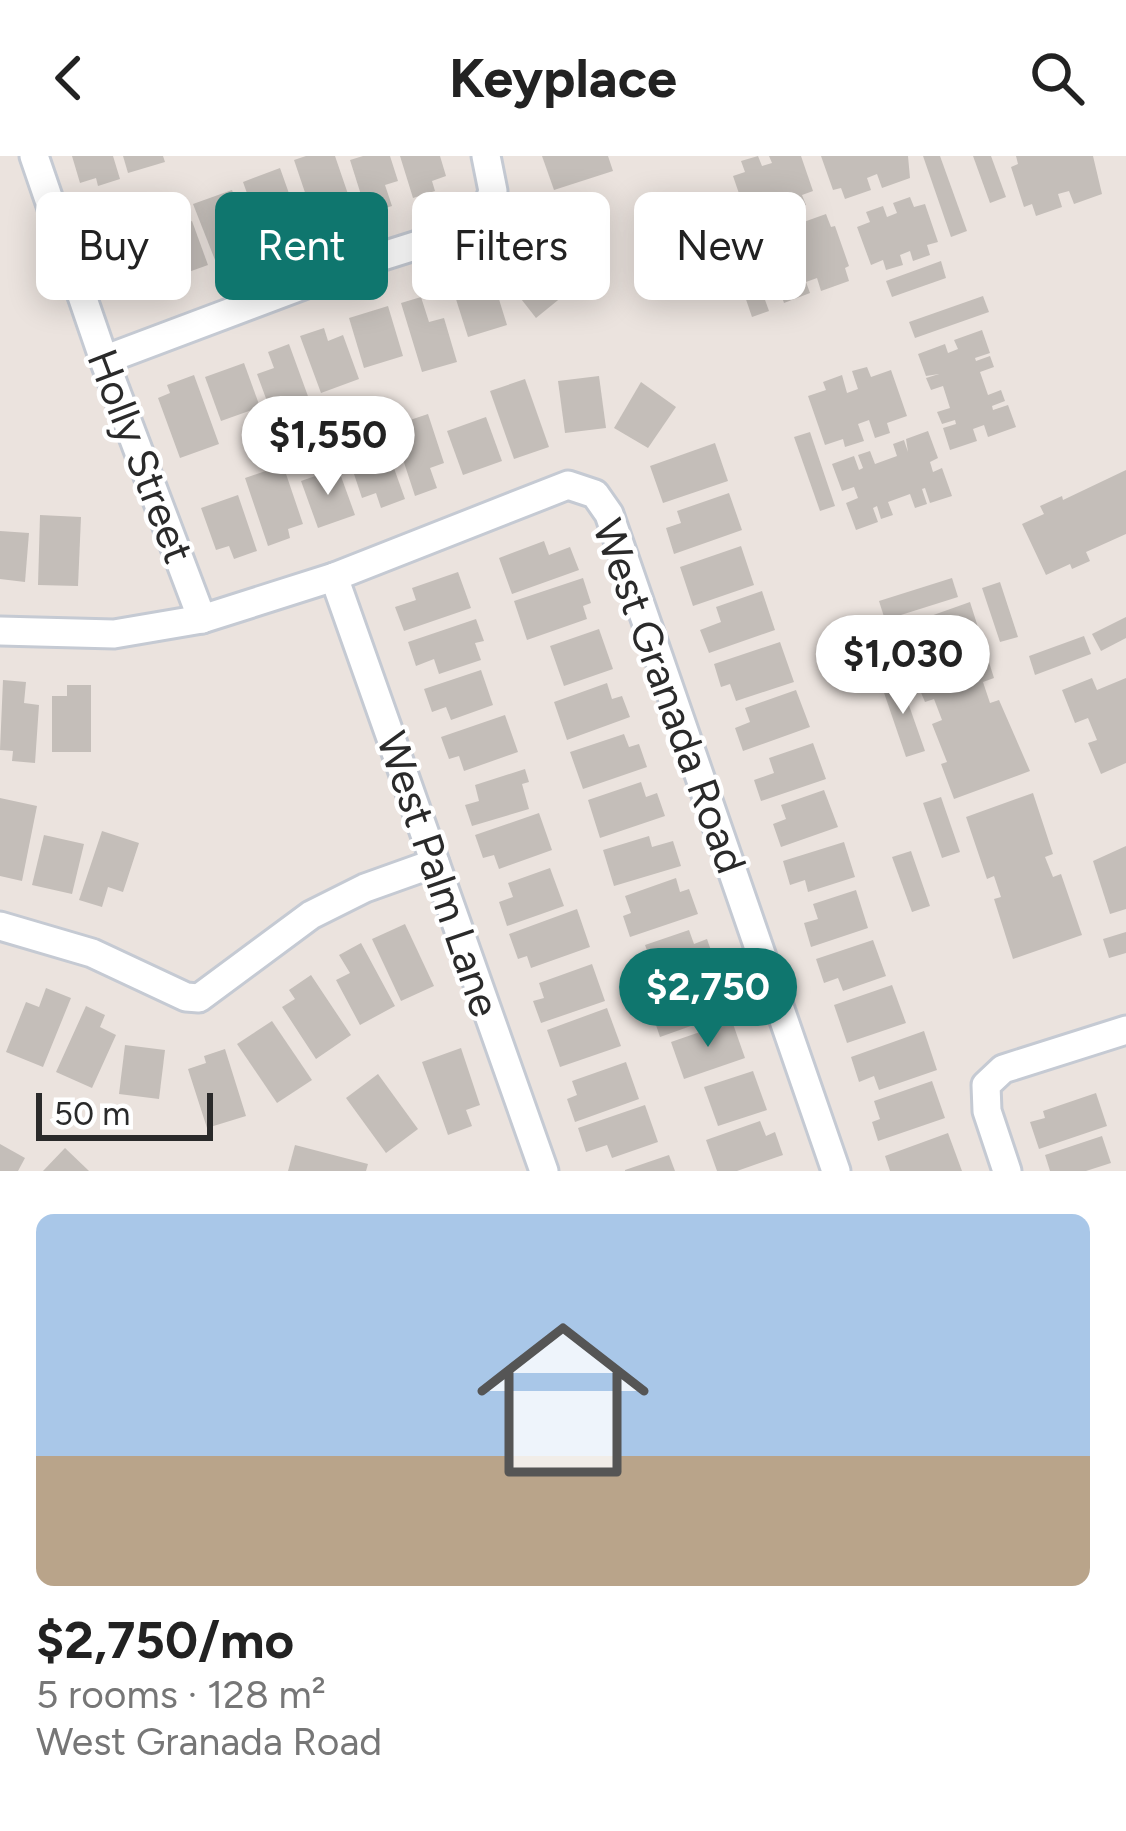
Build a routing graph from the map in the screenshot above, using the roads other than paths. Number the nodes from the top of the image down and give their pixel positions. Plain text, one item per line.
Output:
1 (34, 156) edge
2 (486, 156) edge
3 (104, 360) junction
4 (334, 577) junction
5 (202, 619) junction
6 (0, 632) edge
7 (435, 863) junction
8 (0, 926) edge
9 (1126, 1030) edge
10 (544, 1171) edge
11 (836, 1171) edge
12 (1007, 1171) edge

1 - 3 street, Holly Street
2 - 3 street
3 - 5 street, Holly Street
4 - 5 street
4 - 7 street, West Palm Lane
4 - 11 street, West Granada Road
5 - 6 street
7 - 8 street
7 - 10 street, West Palm Lane
9 - 12 street

